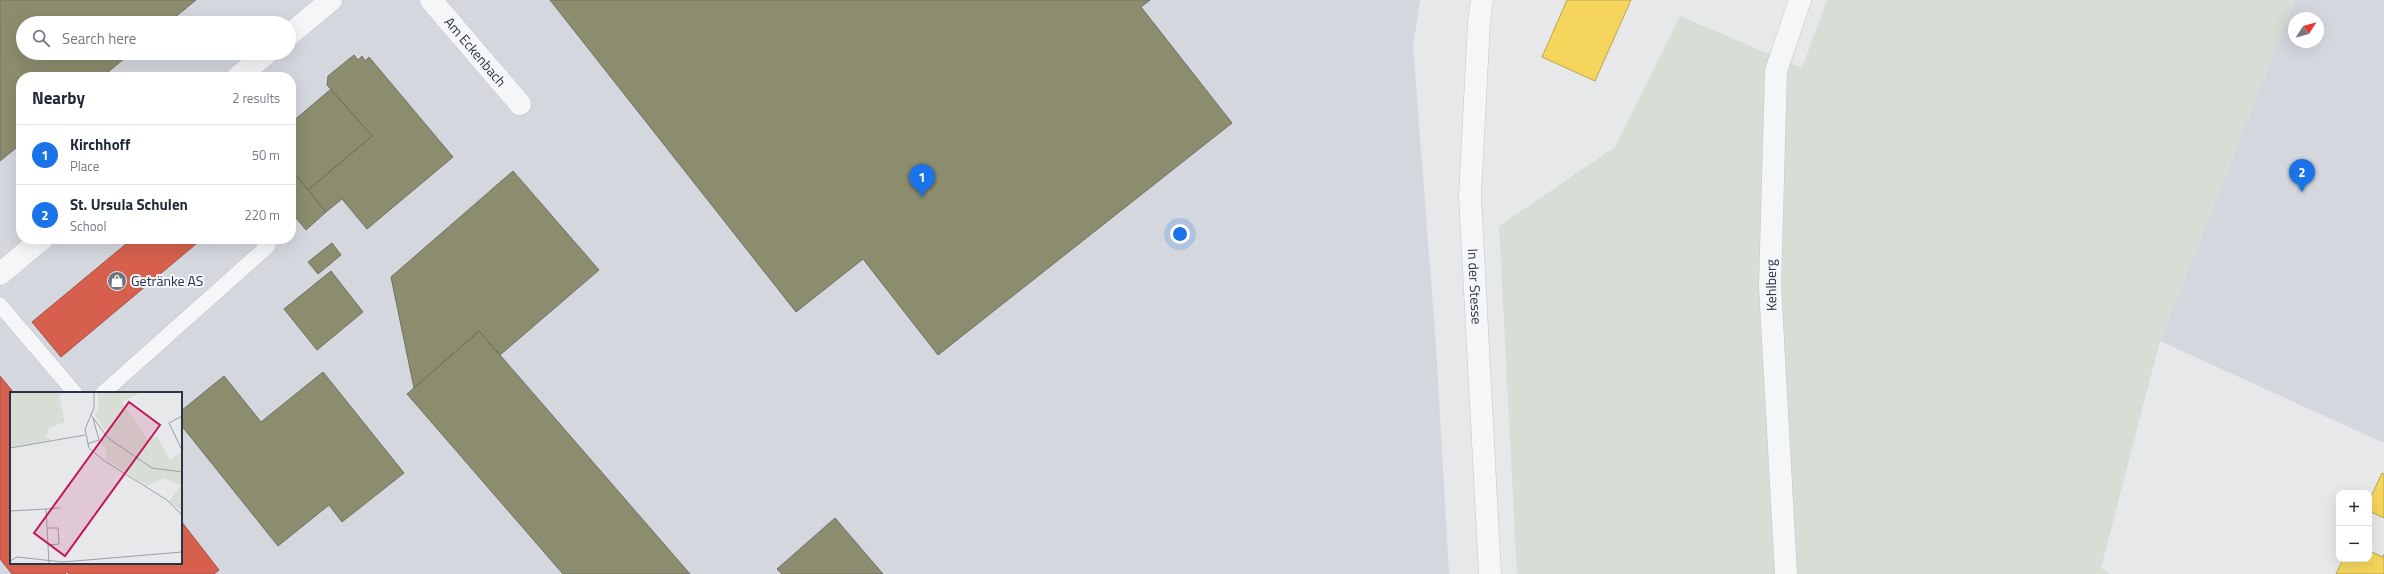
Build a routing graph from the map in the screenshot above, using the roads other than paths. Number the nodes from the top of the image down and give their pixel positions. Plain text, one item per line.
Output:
1 (331, 0) edge
2 (431, 0) edge
3 (1482, 0) edge
4 (1800, 0) edge
5 (296, 29) edge
6 (259, 60) edge
7 (244, 72) edge
8 (520, 104) dead end
9 (36, 244) edge
10 (266, 244) edge
11 (0, 274) edge
12 (0, 305) edge
13 (74, 392) edge
14 (104, 392) edge
15 (1490, 574) edge
16 (1786, 574) edge

1 - 5 street
2 - 8 street, Am Eckenbach
3 - 15 street, In der Stesse
4 - 16 street, Kehlberg
6 - 7 street
9 - 11 street
10 - 14 lane
12 - 13 lane

